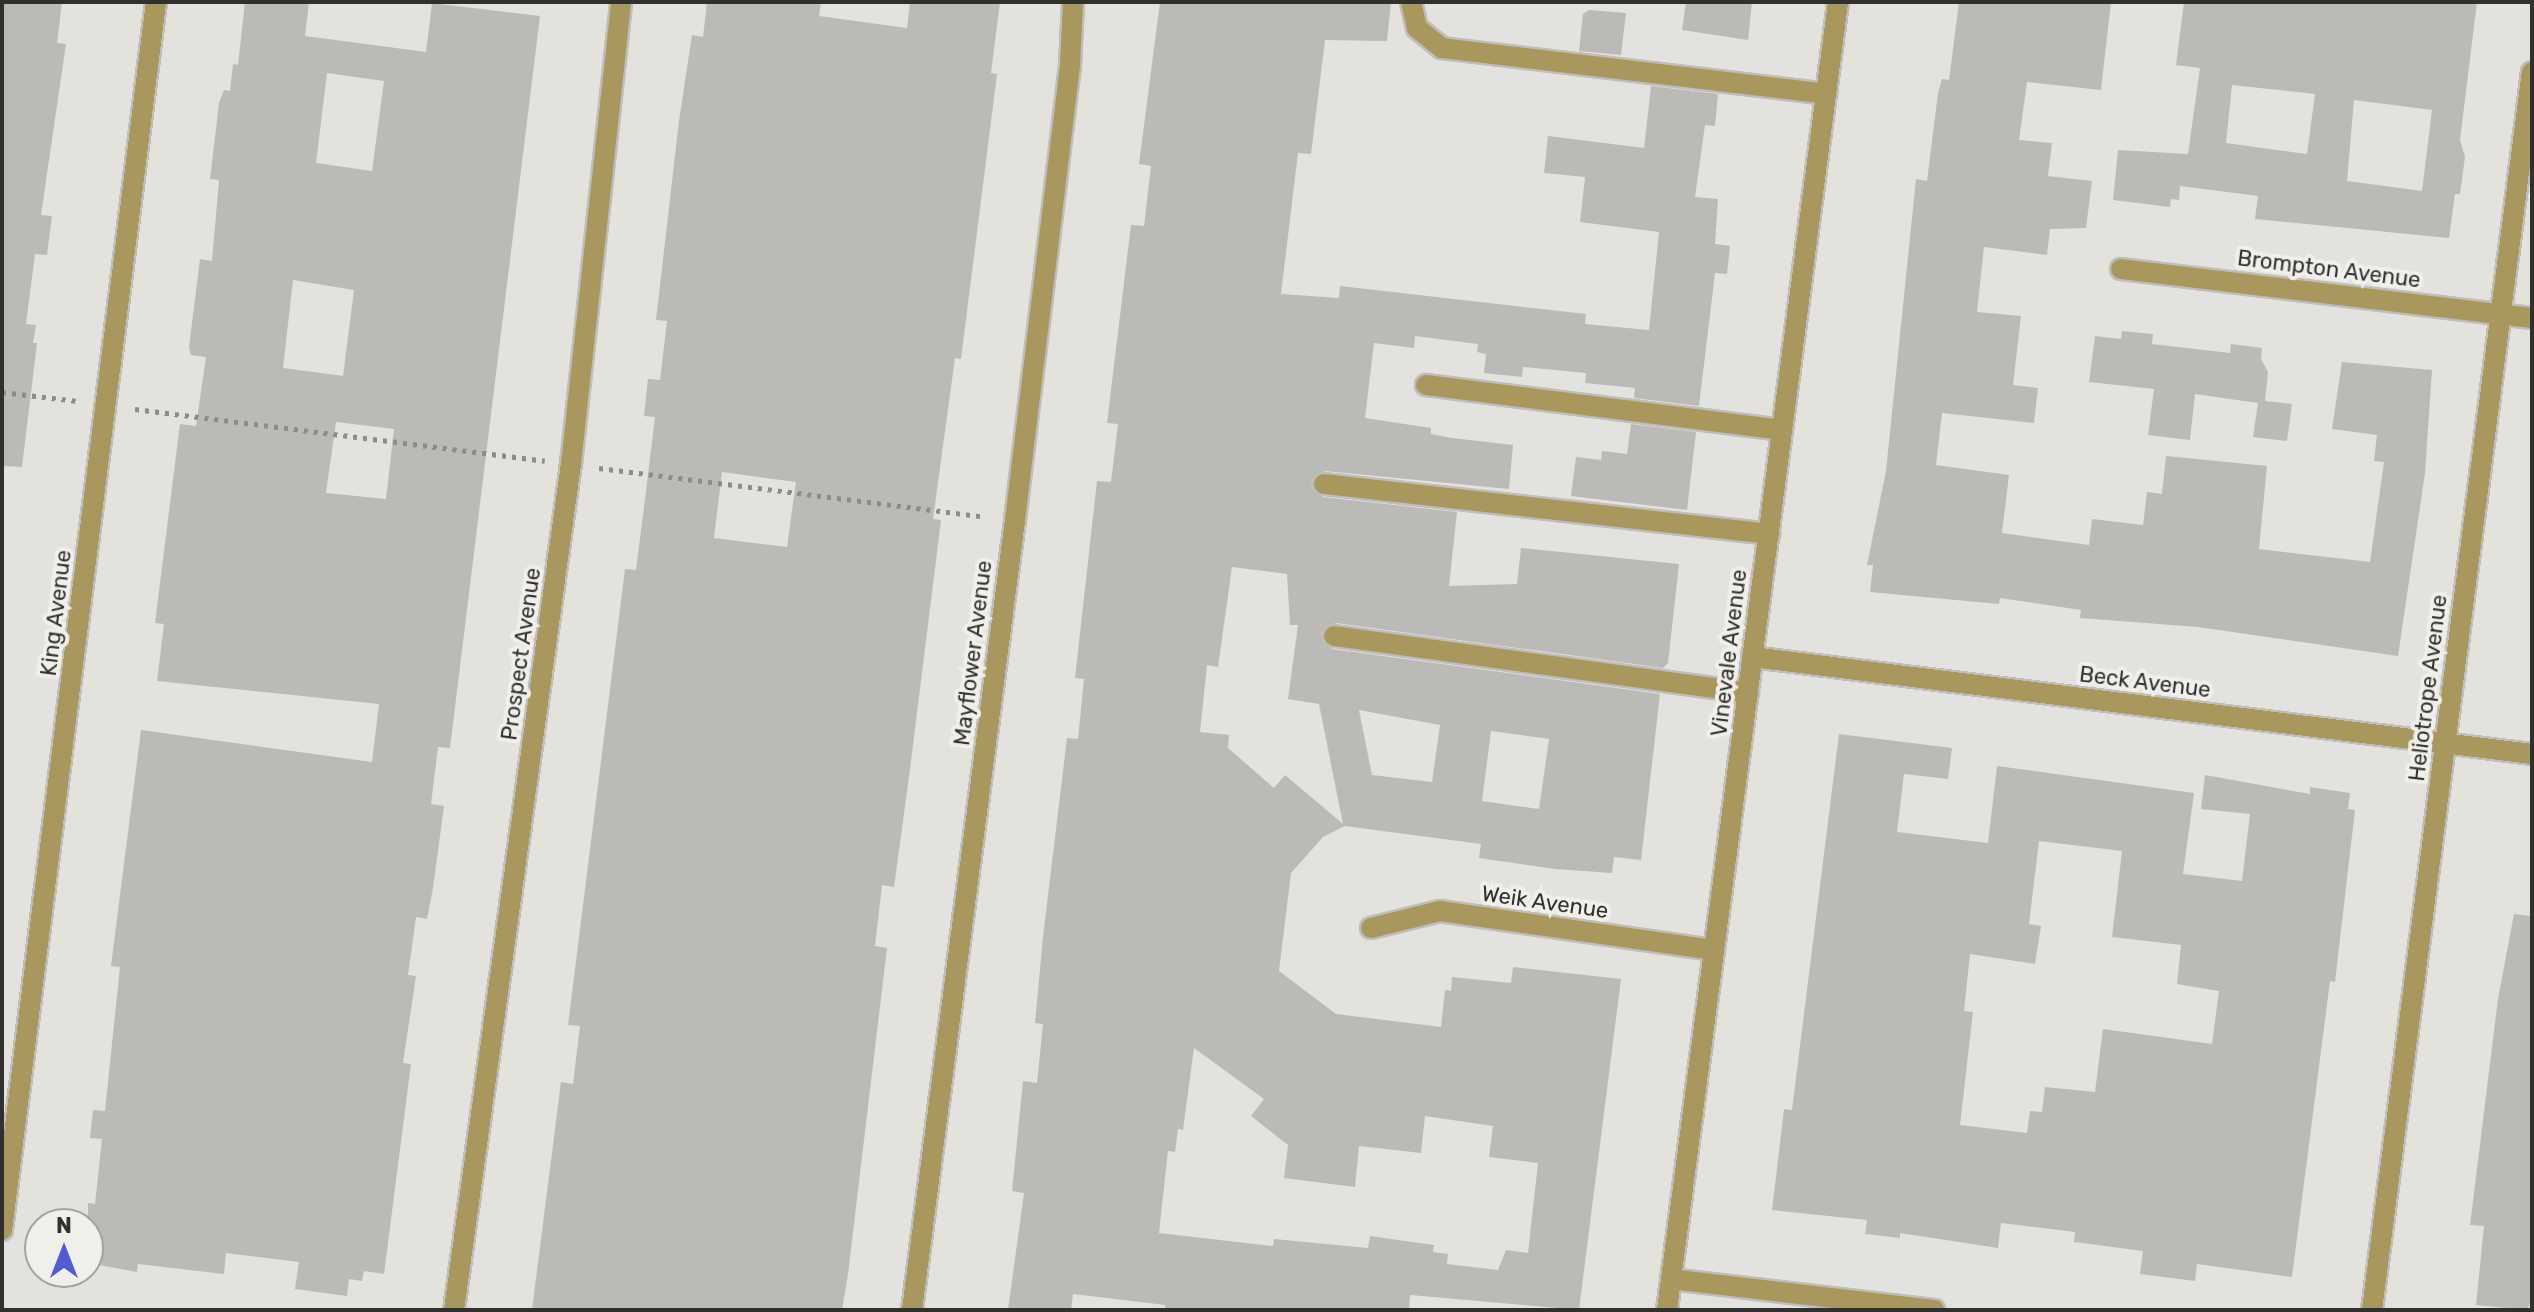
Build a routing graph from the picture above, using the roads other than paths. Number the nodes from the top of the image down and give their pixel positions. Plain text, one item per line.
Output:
1 (156, 2) edge
2 (621, 2) edge
3 (1073, 2) edge
4 (1411, 2) edge
5 (1838, 2) edge
6 (2532, 72) edge
7 (1826, 94) junction
8 (2529, 124) edge
9 (2121, 269) dead end
10 (2501, 314) junction
11 (2532, 318) edge
12 (1426, 385) dead end
13 (1782, 430) junction
14 (1324, 484) dead end
15 (1769, 534) junction
16 (1334, 636) dead end
17 (1752, 657) junction
18 (1748, 693) junction
19 (2445, 743) junction
20 (2532, 754) edge
21 (1371, 928) dead end
22 (1714, 950) junction
23 (2, 1230) edge
24 (1671, 1279) junction
25 (454, 1310) edge
26 (912, 1310) edge
27 (1667, 1310) edge
28 (1934, 1310) edge
29 (2372, 1310) edge

1 - 23 street, King Avenue
2 - 25 street, Prospect Avenue
3 - 26 street, Mayflower Avenue
4 - 7 street
5 - 7 street, Vinevale Avenue
6 - 8 street, Heliotrope Avenue
7 - 13 street, Vinevale Avenue
8 - 10 street, Heliotrope Avenue
9 - 10 street, Brompton Avenue
10 - 11 street, Brompton Avenue
10 - 19 street, Heliotrope Avenue
12 - 13 street
13 - 15 street, Vinevale Avenue
14 - 15 street
15 - 17 street, Vinevale Avenue
16 - 18 street
17 - 18 street, Vinevale Avenue
17 - 19 street, Beck Avenue
18 - 22 street, Vinevale Avenue
19 - 20 street, Beck Avenue
19 - 29 street, Heliotrope Avenue
21 - 22 street, Weik Avenue
22 - 24 street, Vinevale Avenue
24 - 27 street, Vinevale Avenue
24 - 28 street

